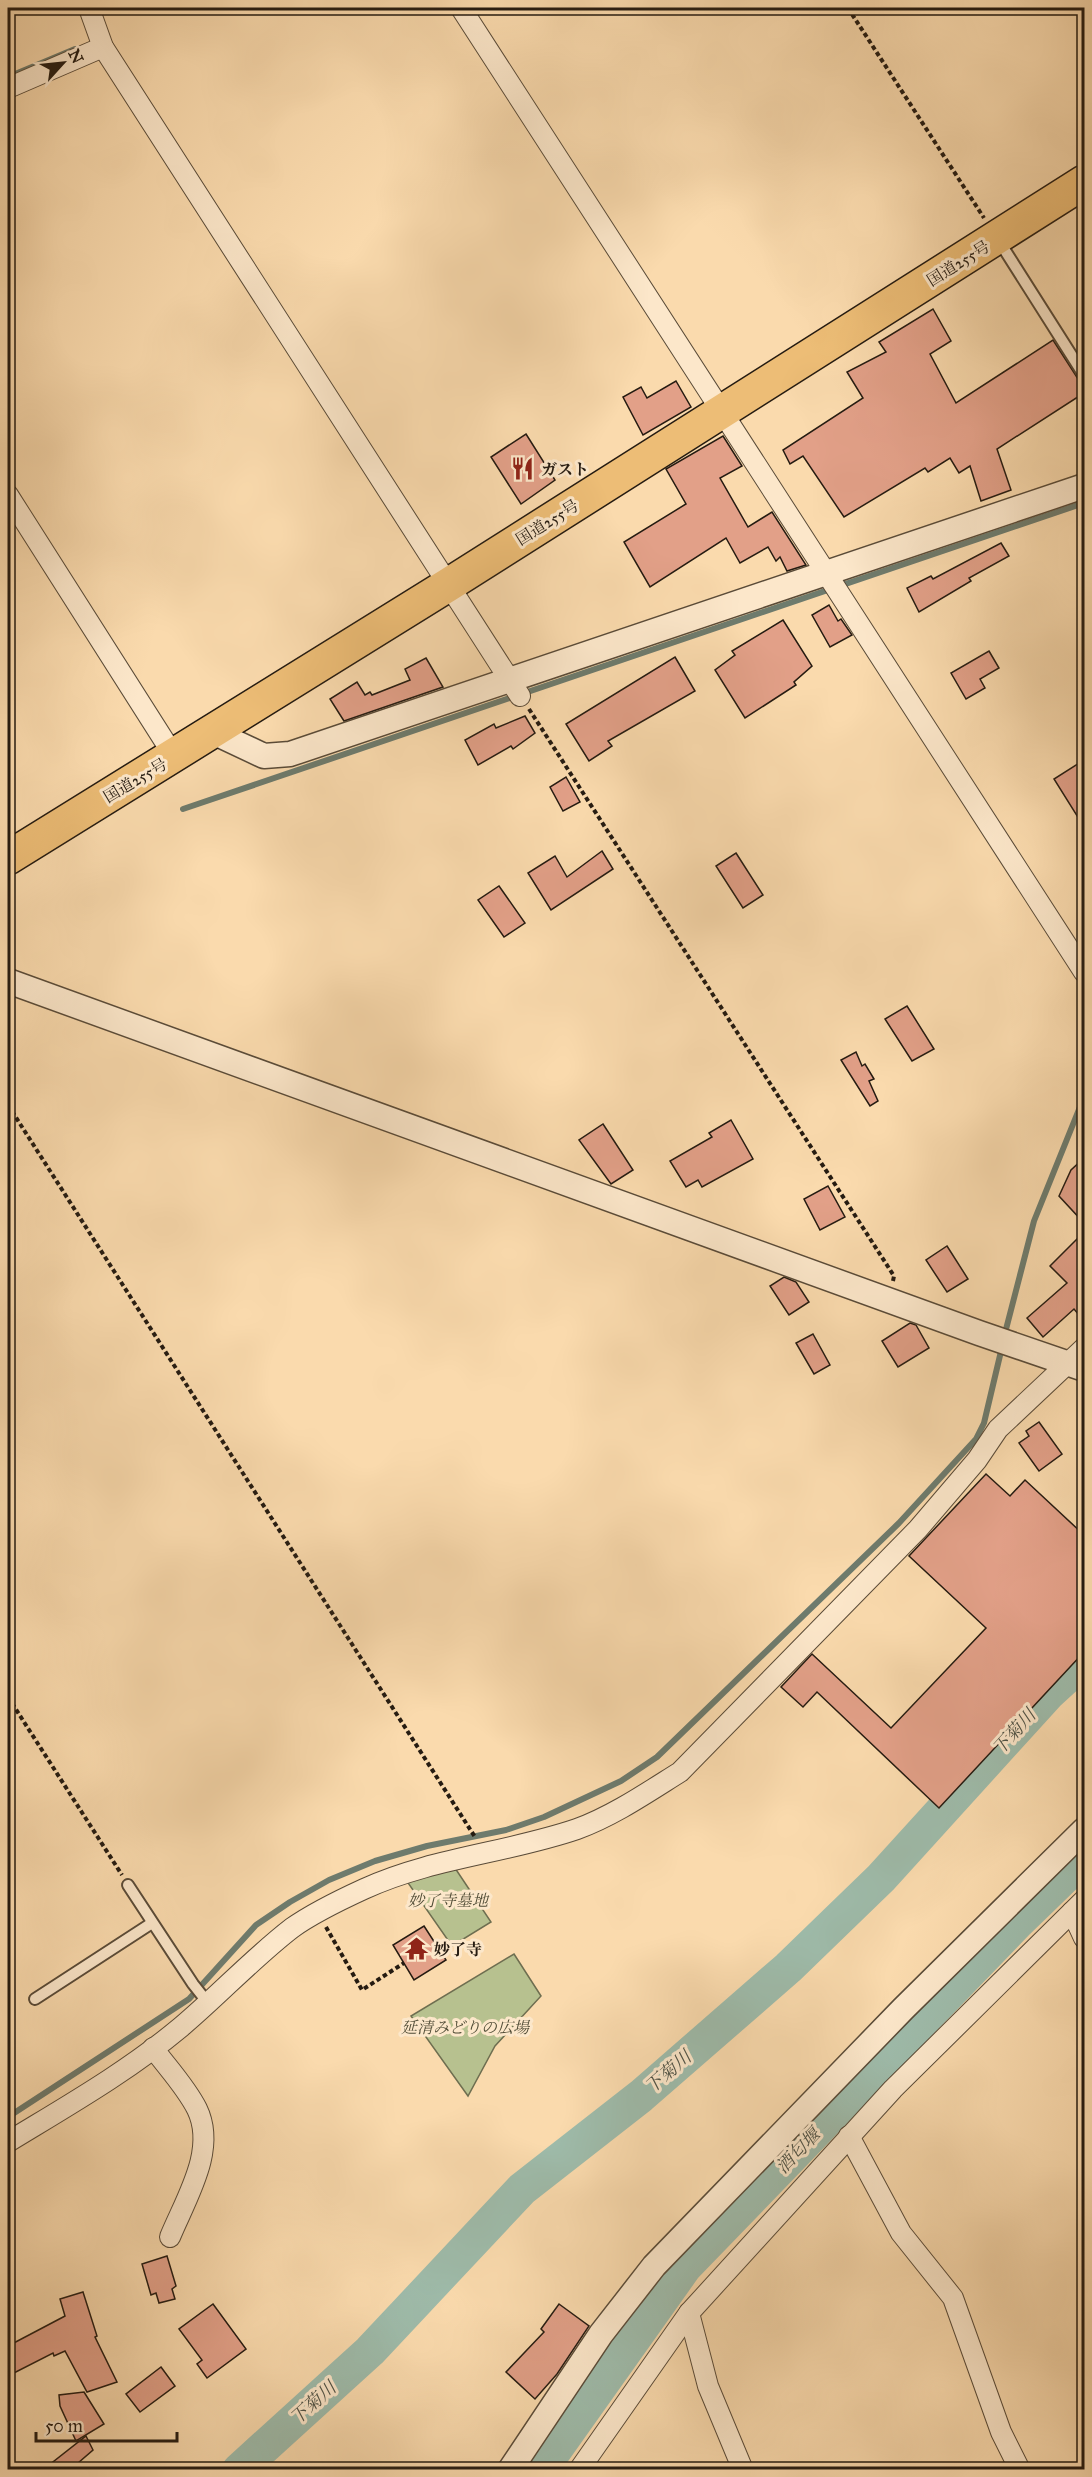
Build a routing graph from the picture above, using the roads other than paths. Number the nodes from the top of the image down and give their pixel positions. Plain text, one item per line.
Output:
1 (89, 8) edge
2 (461, 8) edge
3 (103, 47) junction
4 (8, 88) edge
5 (1084, 182) edge
6 (997, 238) junction
7 (1084, 375) edge
8 (723, 412) junction
9 (1084, 486) edge
10 (8, 495) edge
11 (826, 572) junction
12 (448, 585) junction
13 (513, 686) junction
14 (213, 732) junction
15 (174, 756) junction
16 (8, 858) edge
17 (1084, 972) edge
18 (8, 981) edge
19 (1079, 1360) edge
20 (1084, 1830) edge
21 (128, 1885) road end
22 (1078, 1906) edge
23 (152, 1923) junction
24 (1084, 1938) edge
25 (35, 1999) dead end
26 (206, 2000) junction
27 (153, 2048) junction
28 (849, 2136) junction
29 (8, 2142) edge
30 (170, 2236) dead end
31 (689, 2313) junction
32 (510, 2469) edge
33 (579, 2469) edge
34 (743, 2469) edge
35 (1020, 2469) edge

1 - 3 street
2 - 8 street
3 - 4 street
3 - 12 street
5 - 6 highway, 国道255号
6 - 7 lane
6 - 8 highway, 国道255号
8 - 11 street
8 - 12 highway, 国道255号
9 - 11 street
10 - 15 street
11 - 13 street
11 - 17 street
12 - 13 street
12 - 14 highway, 国道255号
13 - 14 street
14 - 15 highway, 国道255号
15 - 16 highway, 国道255号
18 - 19 street
19 - 26 street
20 - 32 street
21 - 23 lane
22 - 24 street
22 - 28 street
23 - 25 lane
23 - 26 lane
26 - 27 street
27 - 29 street
27 - 30 street
28 - 31 street
28 - 35 street
31 - 33 street
31 - 34 street

